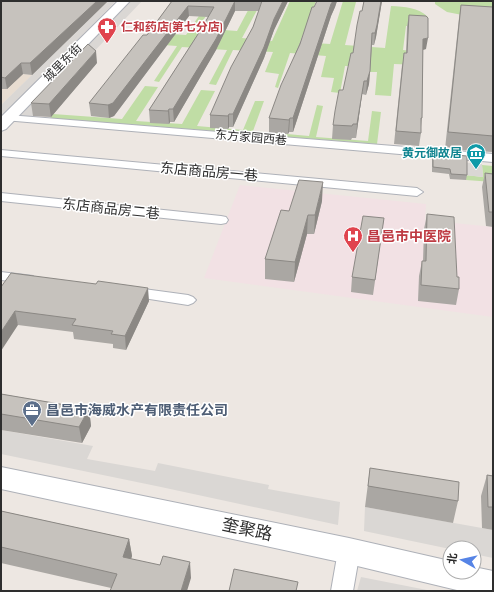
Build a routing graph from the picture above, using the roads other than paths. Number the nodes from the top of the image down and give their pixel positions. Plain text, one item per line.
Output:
1 (124, 1) edge
2 (5, 122) edge
3 (1, 153) edge
4 (493, 158) edge
5 (417, 192) dead end
6 (1, 197) edge
7 (221, 220) dead end
8 (1, 276) edge
9 (44, 281) edge
10 (118, 290) edge
11 (188, 300) dead end
12 (1, 478) edge
13 (349, 551) junction
14 (493, 585) edge
15 (342, 591) edge

1 - 2 street, 城里东街
2 - 4 street, 东方家园西巷
3 - 5 street, 东店商品房一巷
6 - 7 street, 东店商品房二巷
8 - 9 street
10 - 11 street
12 - 13 street, 奎聚路
13 - 14 street, 奎聚路
13 - 15 street

